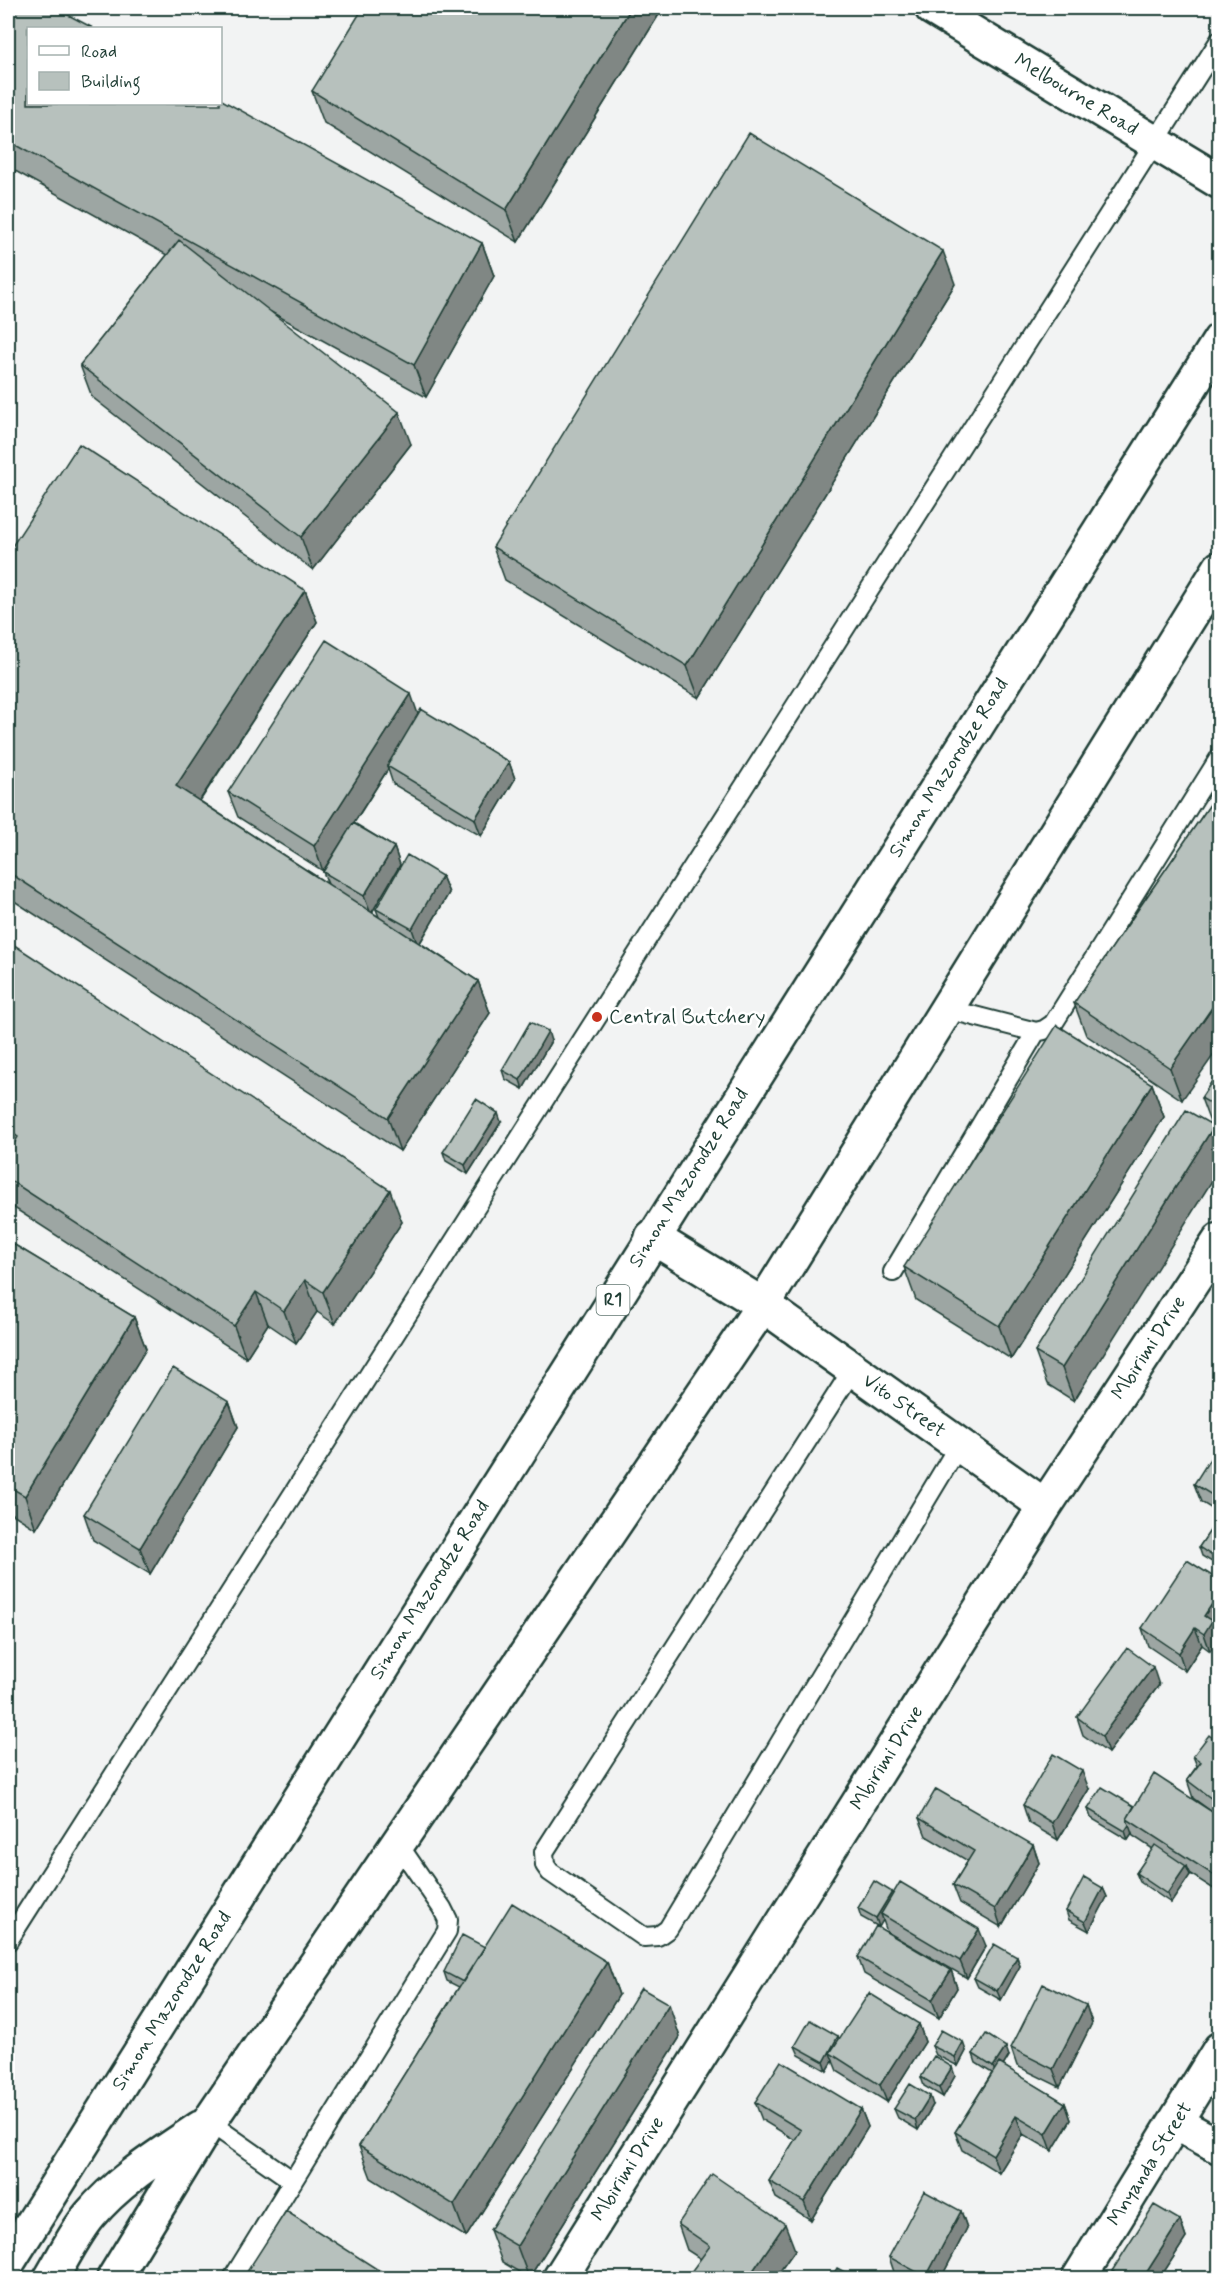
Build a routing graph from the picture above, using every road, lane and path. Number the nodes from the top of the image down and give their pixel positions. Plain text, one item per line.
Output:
1 (932, 8) edge
2 (1220, 40) edge
3 (1155, 143) junction
4 (1220, 182) edge
5 (1220, 340) edge
6 (1220, 568) edge
7 (1220, 758) edge
8 (946, 1009) junction
9 (1036, 1032) junction
10 (652, 1237) junction
11 (1220, 1240) edge
12 (892, 1272) dead end
13 (763, 1305) junction
14 (853, 1370) junction
15 (959, 1445) junction
16 (1045, 1506) junction
17 (398, 1844) junction
18 (8, 1941) edge
19 (1220, 2049) edge
20 (209, 2122) junction
21 (1176, 2123) junction
22 (1220, 2147) edge
23 (293, 2181) junction
24 (8, 2262) edge
25 (51, 2278) edge
26 (114, 2278) edge
27 (233, 2278) edge
28 (560, 2278) edge
29 (1079, 2278) edge

1 - 3 main road, Melbourne Road
2 - 3 lane
3 - 4 main road, Melbourne Road
3 - 18 lane
5 - 10 main road, Simon Mazorodze Road / R1
6 - 8 main road
7 - 9 lane
8 - 9 lane
8 - 13 main road
9 - 12 lane
10 - 13 main road, Vito Street
10 - 24 main road, Simon Mazorodze Road / R1
11 - 16 main road, Mbirimi Drive
13 - 14 main road, Vito Street
13 - 17 main road
14 - 15 main road, Vito Street
14 - 15 lane
15 - 16 main road, Vito Street
16 - 28 main road, Mbirimi Drive
17 - 20 main road
17 - 23 lane
19 - 21 main road, Mnyanda Street
20 - 23 lane
20 - 25 main road
20 - 26 main road
21 - 22 main road
21 - 29 main road, Mnyanda Street
23 - 27 lane

